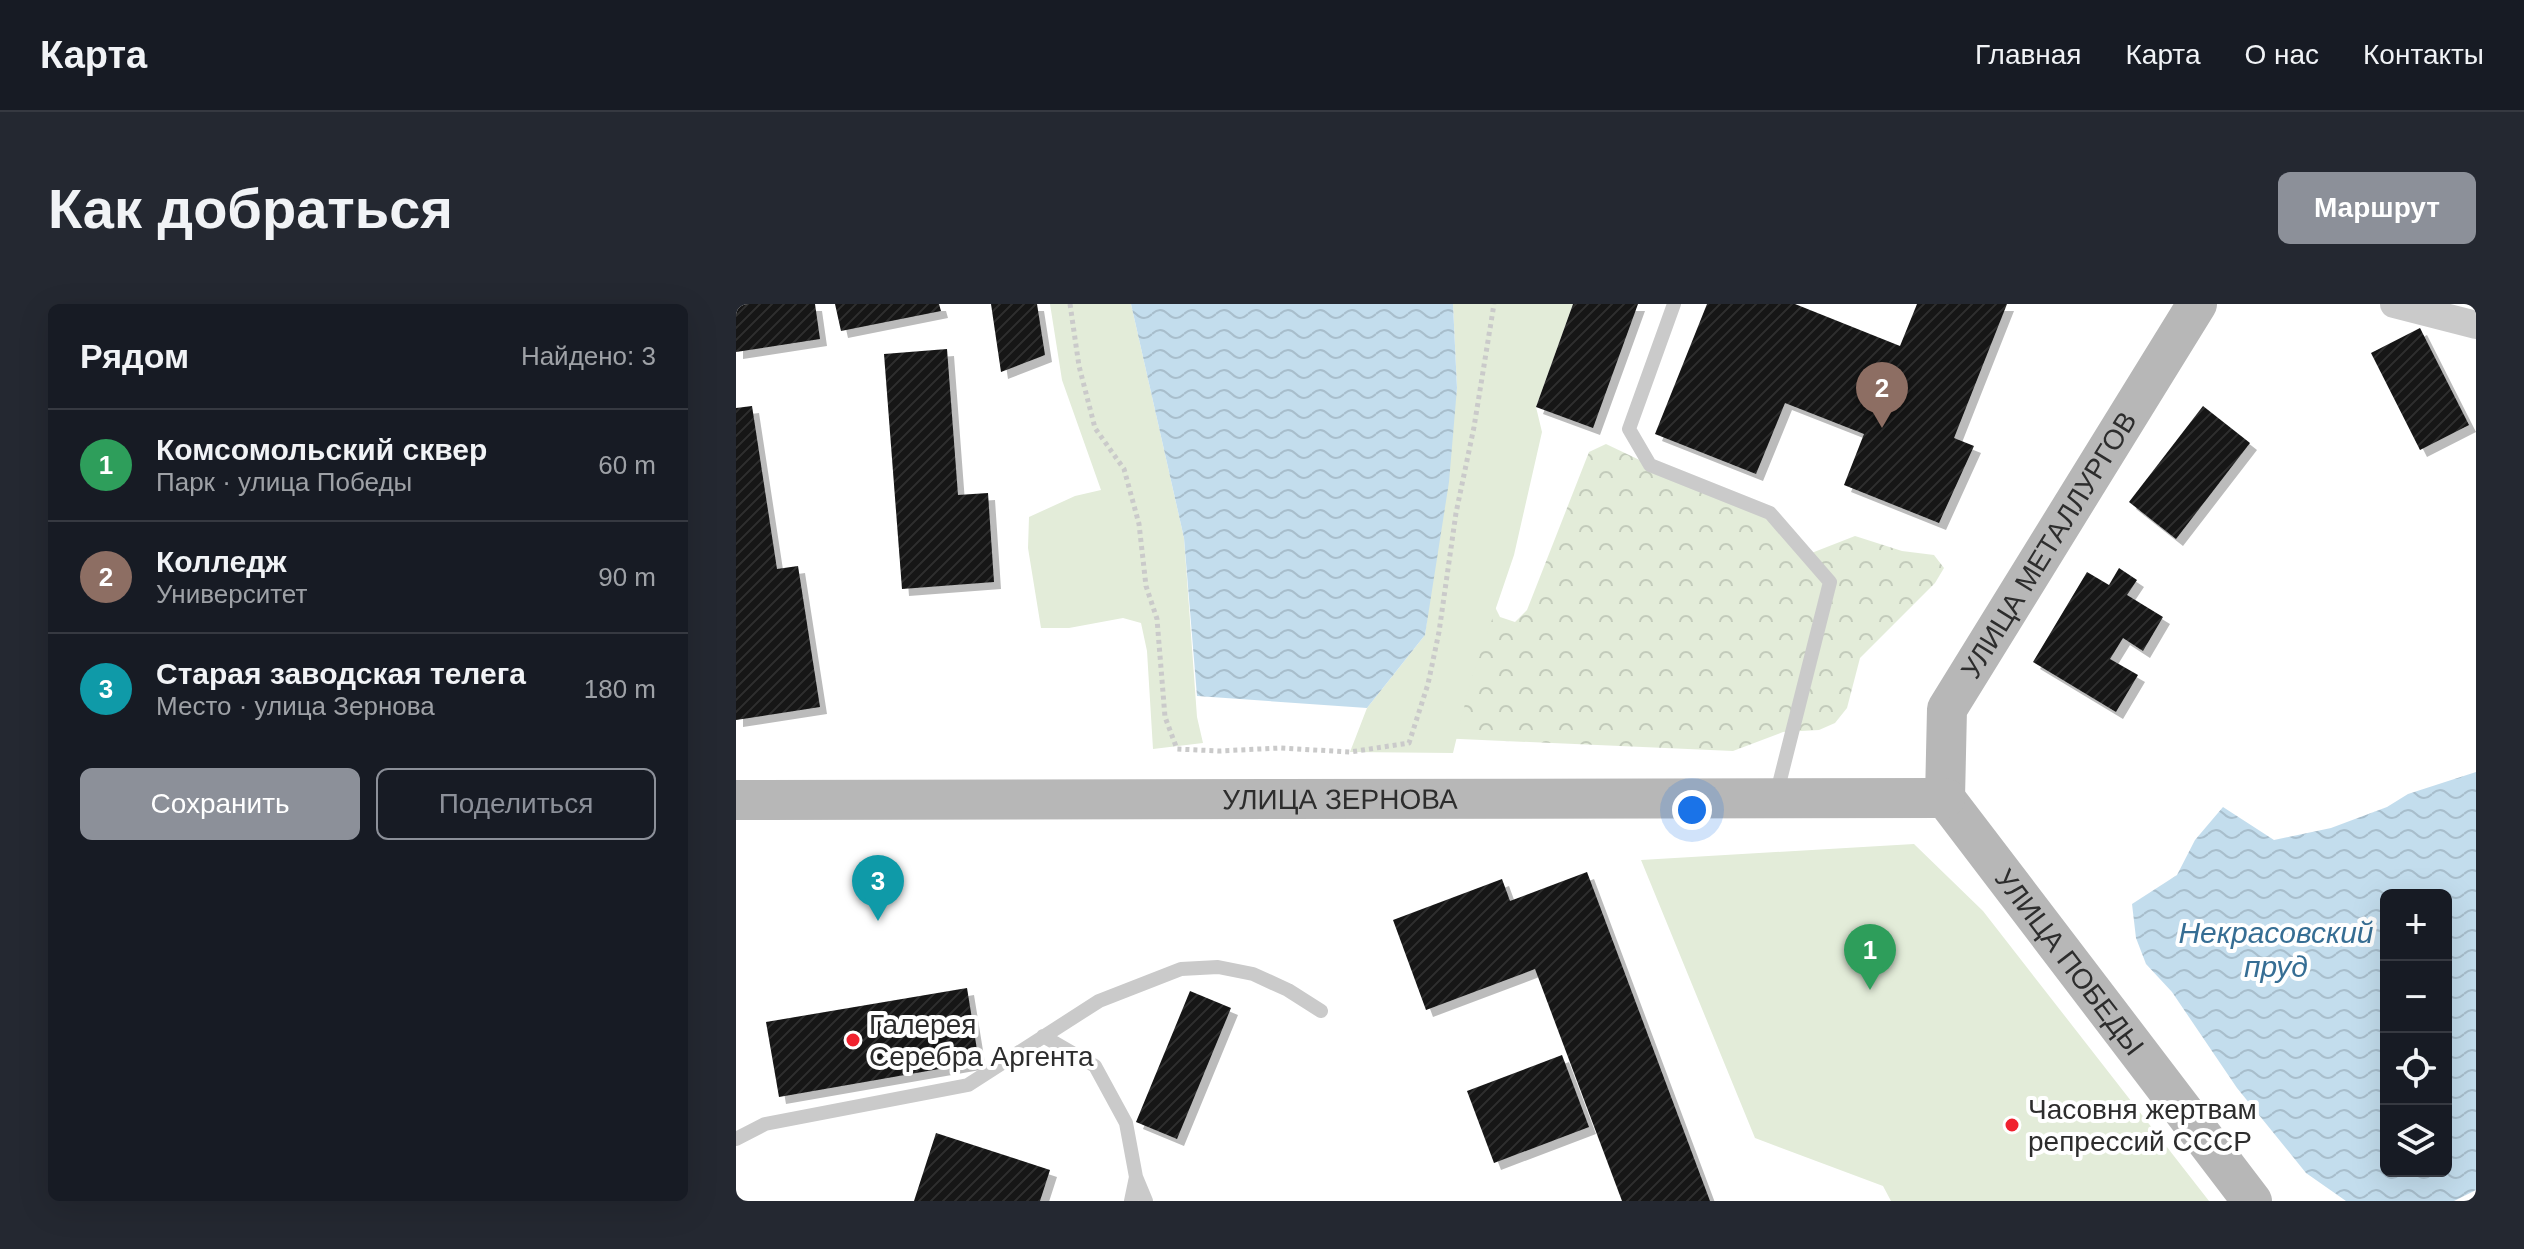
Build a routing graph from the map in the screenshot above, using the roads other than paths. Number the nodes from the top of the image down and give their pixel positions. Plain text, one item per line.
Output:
1 (1674, 304) edge
2 (2197, 304) edge
3 (2394, 304) edge
4 (2476, 325) edge
5 (1945, 798) junction
6 (736, 800) edge
7 (1775, 800) junction
8 (1321, 1011) dead end
9 (1043, 1036) junction
10 (736, 1139) edge
11 (1136, 1177) junction
12 (1131, 1201) edge
13 (1146, 1201) edge
14 (2252, 1201) edge

1 - 7 lane
2 - 5 main road, УЛИЦА МЕТАЛЛУРГОВ
3 - 4 street
5 - 7 main road, УЛИЦА ЗЕРНОВА
5 - 14 main road, УЛИЦА ПОБЕДЫ
6 - 7 main road, УЛИЦА ЗЕРНОВА
8 - 9 lane
9 - 10 lane
9 - 11 lane
11 - 12 lane
11 - 13 lane

